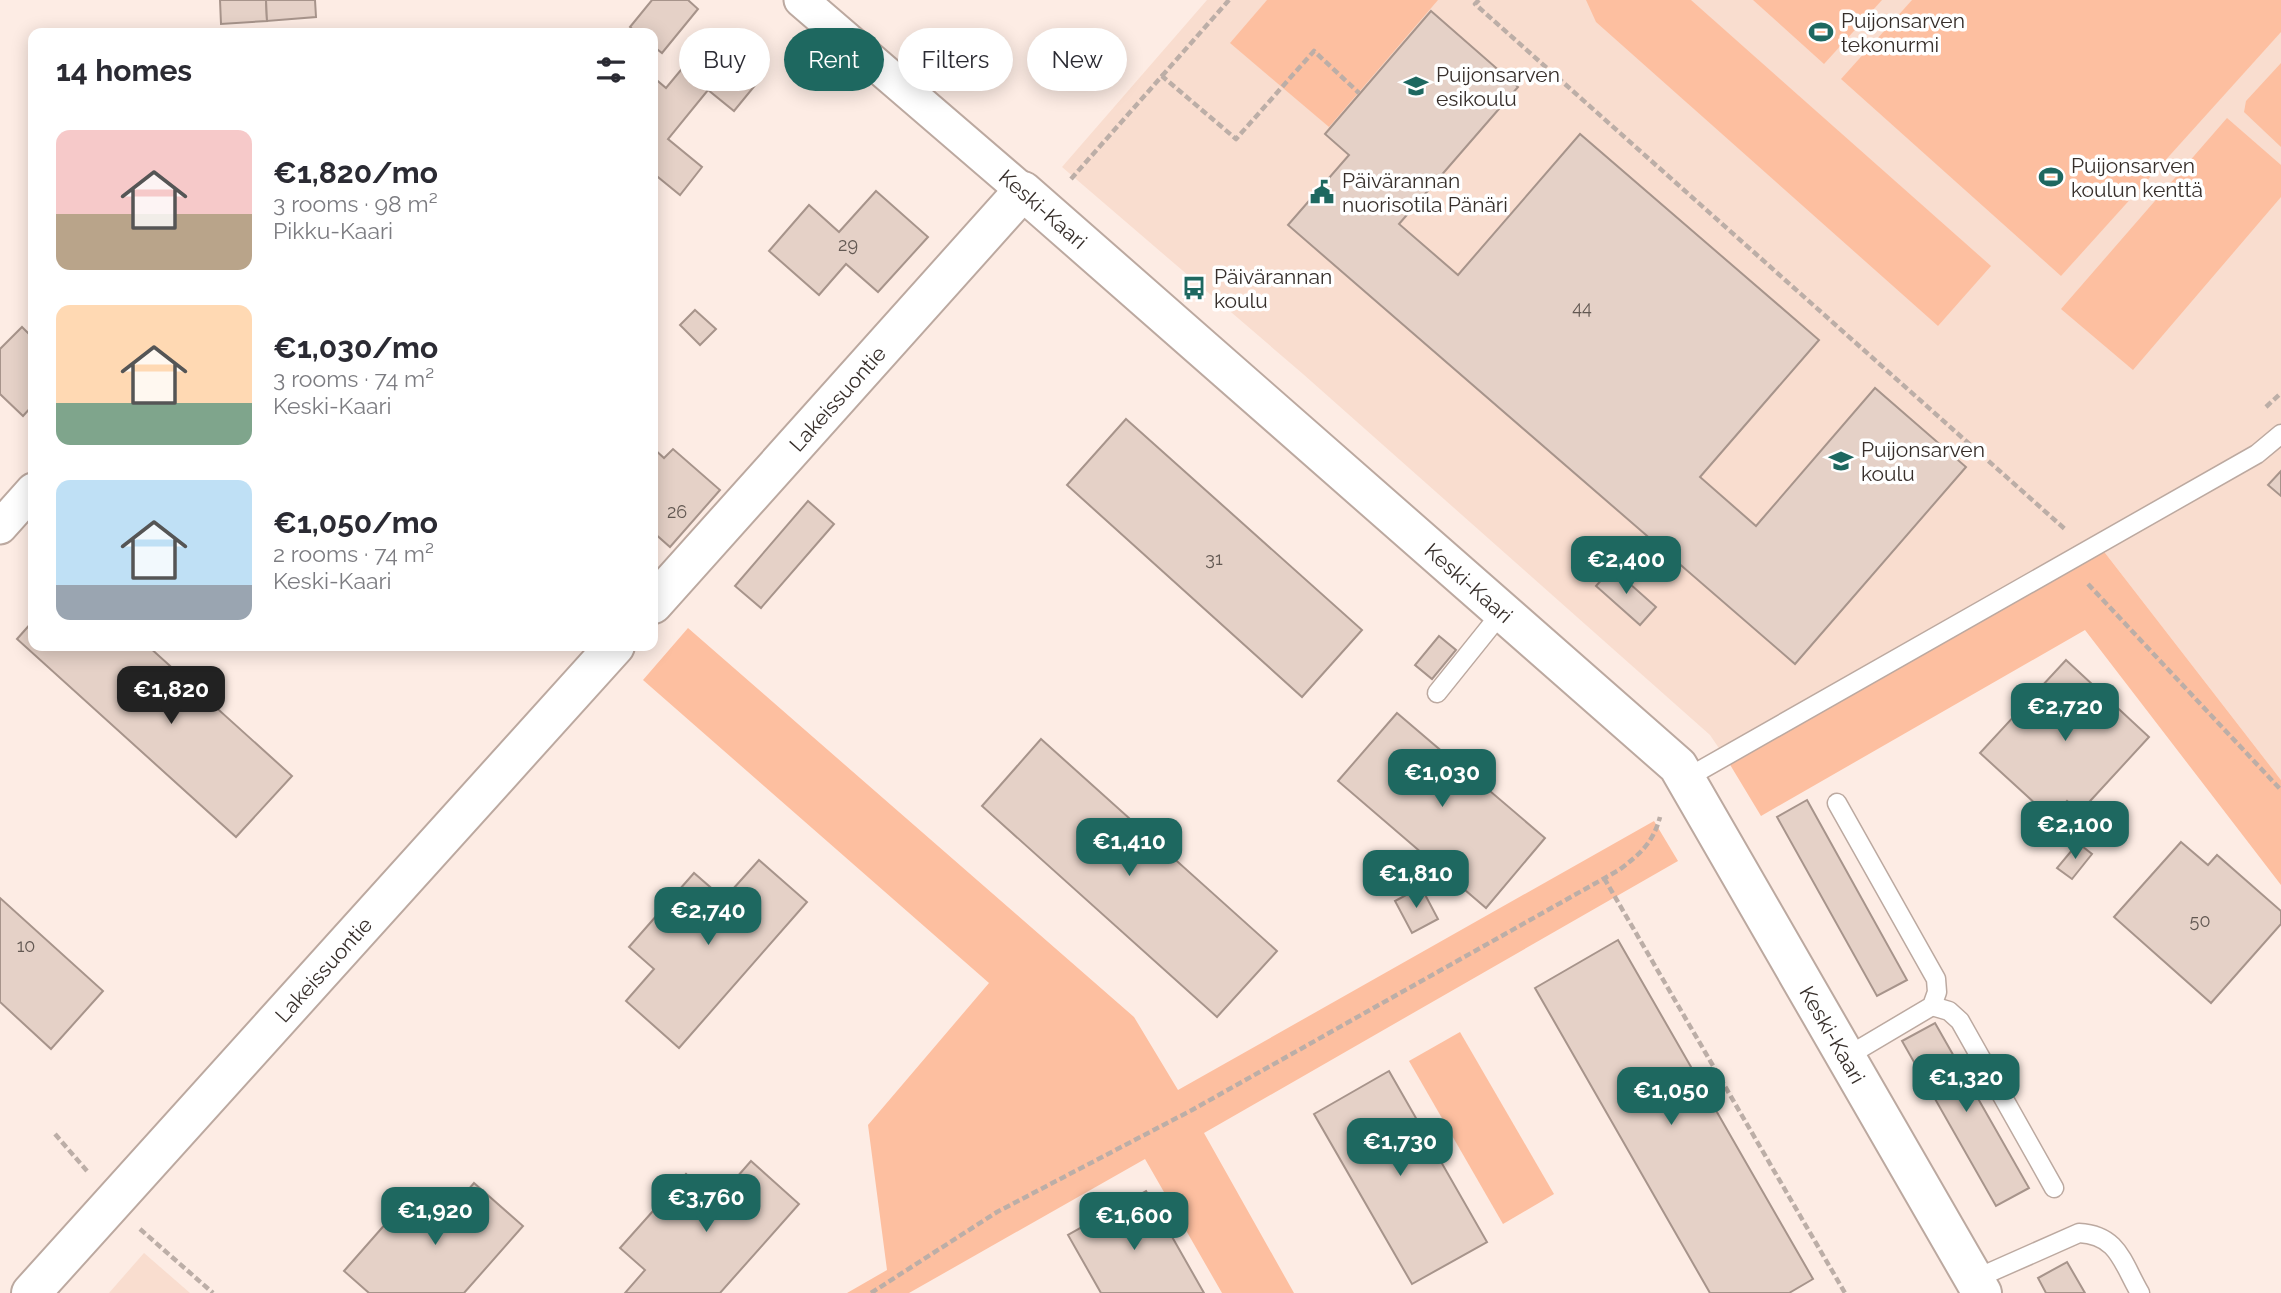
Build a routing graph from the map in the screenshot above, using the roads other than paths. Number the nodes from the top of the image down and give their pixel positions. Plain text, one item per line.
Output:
1 (802, 0) edge
2 (1023, 191) junction
3 (2281, 433) edge
4 (28, 496) edge
5 (0, 527) edge
6 (658, 598) edge
7 (1502, 612) junction
8 (610, 651) edge
9 (1437, 693) dead end
10 (1681, 772) junction
11 (1838, 803) dead end
12 (1932, 1006) junction
13 (1846, 1057) junction
14 (2054, 1188) dead end
15 (1978, 1286) edge
16 (32, 1293) edge
17 (2140, 1293) edge

1 - 2 street, Keski-Kaari
2 - 6 street, Lakeissuontie
2 - 7 street, Keski-Kaari
3 - 10 lane
4 - 5 street
7 - 9 lane
7 - 10 street, Keski-Kaari
8 - 16 street, Lakeissuontie
10 - 13 street, Keski-Kaari
11 - 12 lane
12 - 13 lane
12 - 14 lane
13 - 15 street, Keski-Kaari
15 - 17 lane

